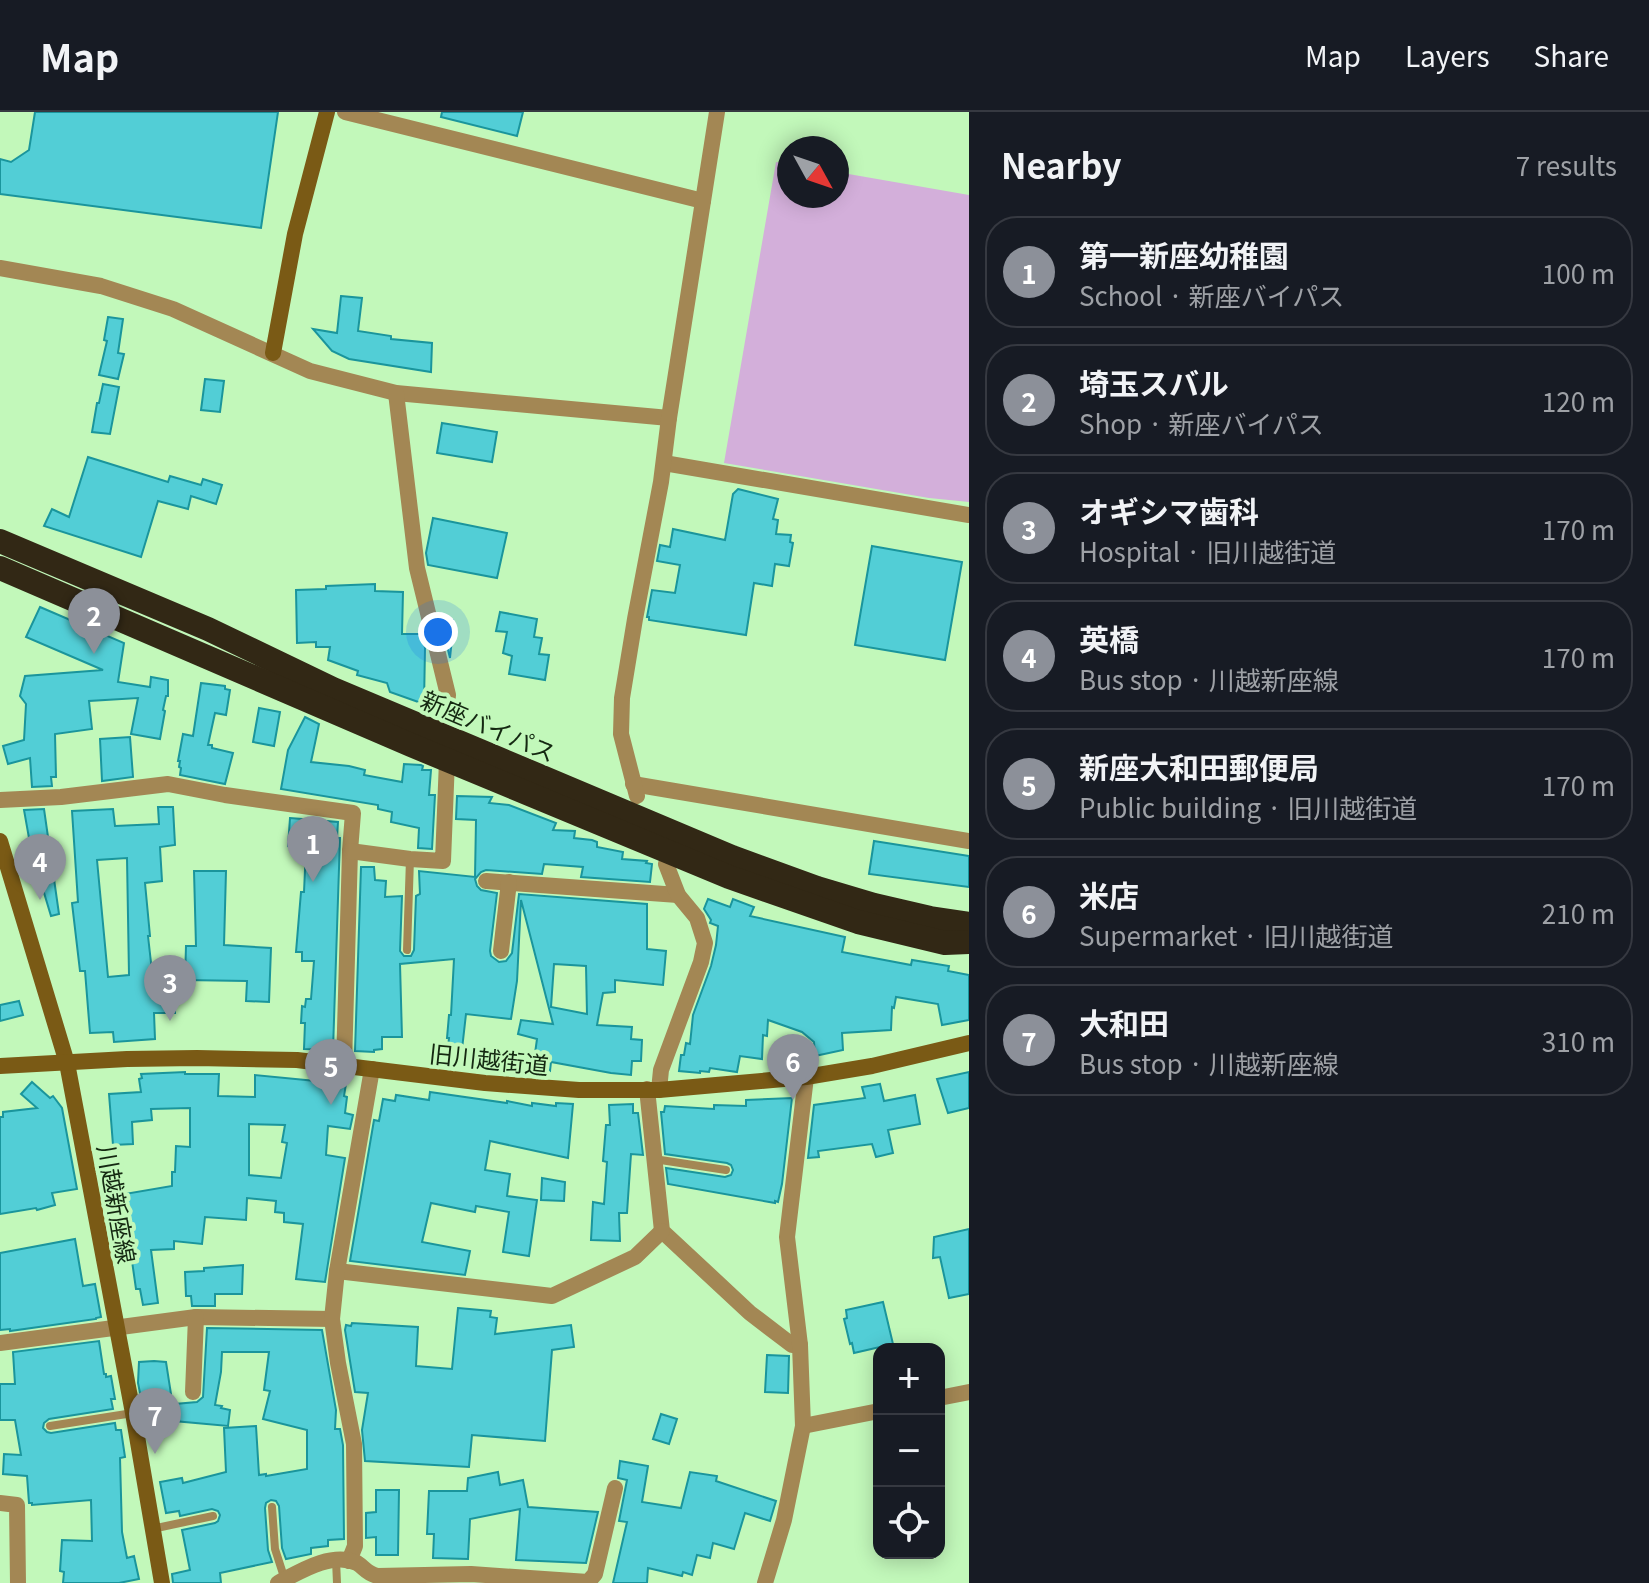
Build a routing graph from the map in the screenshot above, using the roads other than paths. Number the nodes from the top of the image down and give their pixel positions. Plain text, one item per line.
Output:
1 (327, 112) edge
2 (345, 112) edge
3 (717, 112) edge
4 (703, 201) junction
5 (0, 268) edge
6 (273, 353) junction
7 (396, 393) junction
8 (669, 418) junction
9 (664, 463) junction
10 (969, 515) edge
11 (0, 541) edge
12 (0, 568) edge
13 (446, 748) junction
14 (0, 800) edge
15 (0, 841) edge
16 (969, 841) edge
17 (350, 851) junction
18 (410, 859) junction
19 (666, 864) dead end
20 (486, 881) dead end
21 (509, 882) junction
22 (678, 895) junction
23 (969, 924) edge
24 (957, 943) edge
25 (407, 950) dead end
26 (501, 951) dead end
27 (969, 952) edge
28 (969, 1043) edge
29 (67, 1063) junction
30 (344, 1065) junction
31 (0, 1066) edge
32 (372, 1069) junction
33 (806, 1077) junction
34 (653, 1089) junction
35 (654, 1159) junction
36 (726, 1170) dead end
37 (662, 1231) junction
38 (337, 1271) junction
39 (196, 1317) junction
40 (332, 1319) junction
41 (116, 1328) junction
42 (0, 1343) edge
43 (800, 1345) junction
44 (193, 1392) dead end
45 (969, 1392) edge
46 (945, 1397) edge
47 (873, 1412) edge
48 (133, 1413) junction
49 (50, 1426) dead end
50 (803, 1426) junction
51 (615, 1488) dead end
52 (0, 1503) edge
53 (272, 1507) dead end
54 (213, 1516) dead end
55 (152, 1529) junction
56 (343, 1560) junction
57 (472, 1579) edge
58 (281, 1581) edge
59 (18, 1583) edge
60 (162, 1583) edge
61 (337, 1583) edge
62 (588, 1583) edge
63 (765, 1583) edge

1 - 6 main road
2 - 4 street
3 - 4 street
4 - 8 street
5 - 6 street
6 - 7 street
7 - 8 street
7 - 13 street
8 - 9 street
9 - 10 street
9 - 16 street
11 - 13 highway, 新座バイパス
12 - 13 highway, 新座バイパス
13 - 18 street
13 - 23 highway, 新座バイパス
13 - 24 highway, 新座バイパス
14 - 17 street
15 - 29 main road, 川越新座線
17 - 18 street
17 - 30 street
18 - 25 lane
19 - 22 street
20 - 21 street
21 - 22 street
21 - 26 street
22 - 34 street
24 - 27 highway, 新座バイパス
28 - 33 main road, 旧川越街道
29 - 30 main road, 旧川越街道
29 - 31 main road, 旧川越街道
29 - 41 main road, 川越新座線
30 - 32 main road, 旧川越街道
32 - 34 main road, 旧川越街道
32 - 38 street
33 - 34 main road, 旧川越街道
33 - 43 street
34 - 35 street
35 - 36 lane
35 - 37 street
37 - 38 street
37 - 43 street
38 - 40 street
39 - 40 street
39 - 41 street
39 - 44 street
40 - 56 street
41 - 42 street
41 - 48 main road, 川越新座線
43 - 50 street
45 - 46 street
47 - 50 street
48 - 49 lane
48 - 55 main road, 川越新座線
50 - 63 street
51 - 62 street
52 - 59 street
53 - 58 lane
54 - 55 lane
55 - 60 main road, 川越新座線
56 - 57 street
56 - 58 street
56 - 61 lane
57 - 62 street

